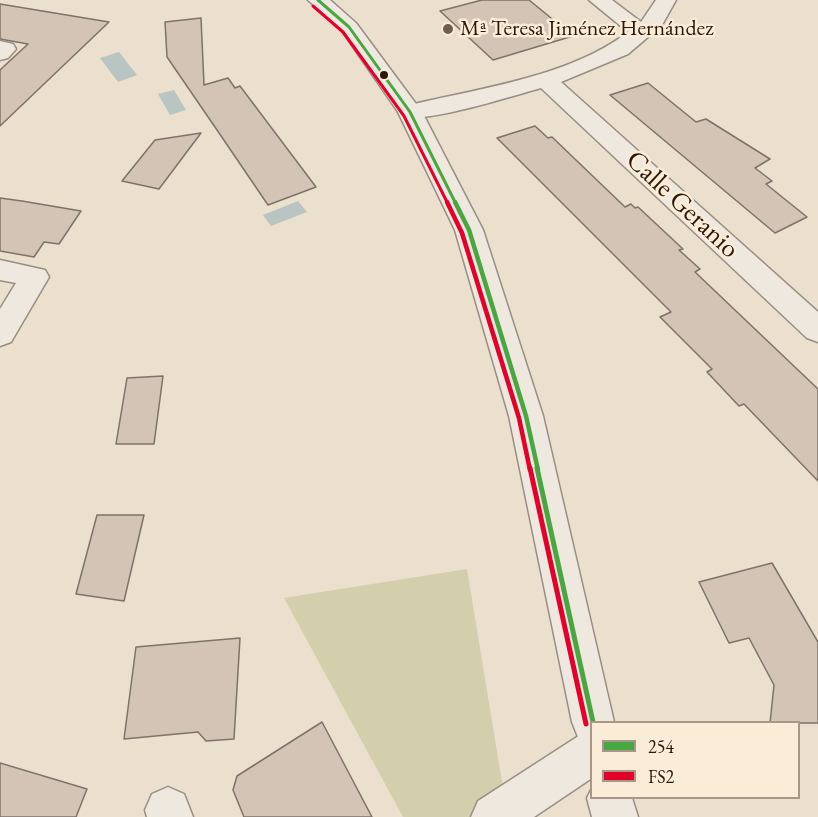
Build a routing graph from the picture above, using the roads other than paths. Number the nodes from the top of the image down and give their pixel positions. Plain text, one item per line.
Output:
1 (318, 0) edge
2 (599, 0) edge
3 (666, 0) edge
4 (641, 32) junction
5 (0, 48) edge
6 (0, 53) edge
7 (546, 80) junction
8 (410, 112) junction
9 (0, 270) edge
10 (818, 330) edge
11 (0, 333) edge
12 (593, 721) edge
13 (590, 753) edge
14 (610, 799) edge
15 (494, 817) edge
16 (615, 817) edge

1 - 8 street
2 - 4 street
3 - 4 street
4 - 7 street
5 - 6 street
7 - 8 street
7 - 10 street, Calle Geranio
8 - 12 street
9 - 11 street
13 - 15 street
14 - 16 street

